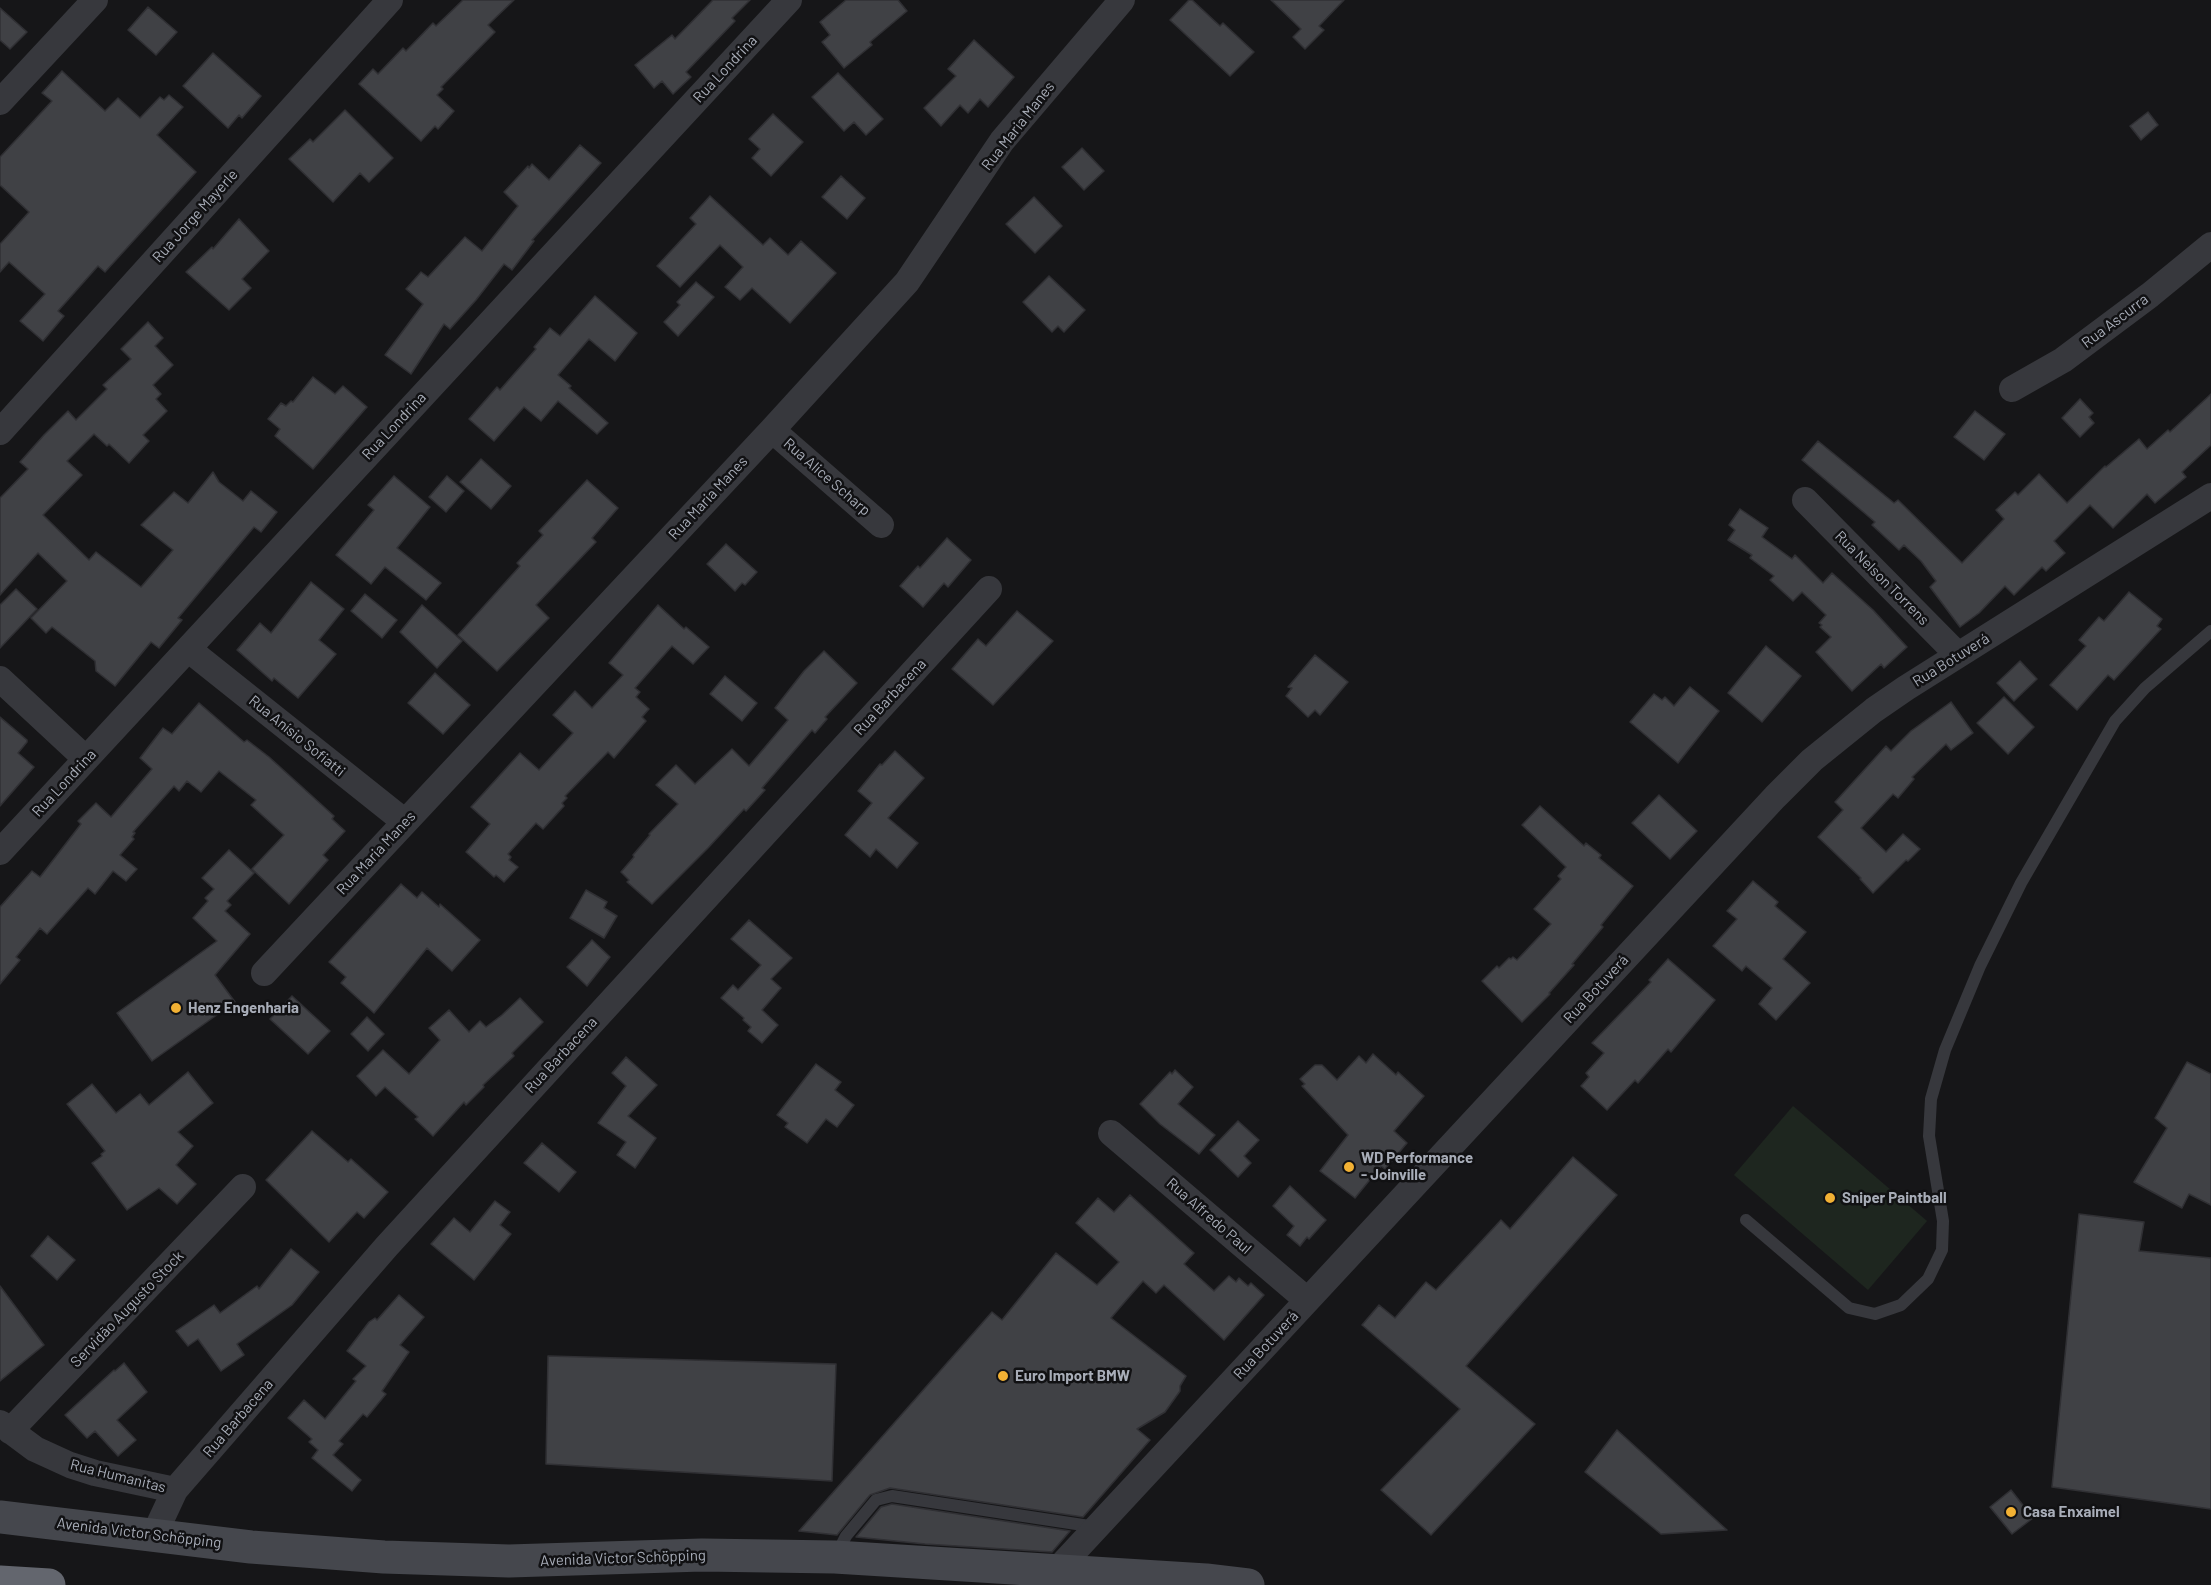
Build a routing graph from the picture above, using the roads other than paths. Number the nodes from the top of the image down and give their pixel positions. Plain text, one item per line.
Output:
1 (95, 0) edge
2 (390, 0) edge
3 (789, 0) edge
4 (1122, 0) edge
5 (0, 102) edge
6 (2209, 250) edge
7 (2012, 389) dead end
8 (772, 430) junction
9 (0, 432) edge
10 (1805, 500) dead end
11 (2207, 505) edge
12 (881, 525) dead end
13 (989, 590) dead end
14 (2211, 631) edge
15 (188, 649) junction
16 (1958, 655) junction
17 (0, 679) edge
18 (86, 759) junction
19 (405, 822) junction
20 (0, 852) edge
21 (264, 973) dead end
22 (1111, 1132) dead end
23 (243, 1187) dead end
24 (1746, 1221) dead end
25 (1307, 1300) junction
26 (5, 1427) edge
27 (176, 1490) junction
28 (0, 1517) edge
29 (1097, 1527) junction
30 (154, 1535) junction
31 (835, 1557) junction
32 (1056, 1571) junction
33 (0, 1582) edge
34 (49, 1585) edge
35 (1248, 1585) edge

1 - 5 street
2 - 9 street, Rua Jorge Mayerle
3 - 15 street, Rua Londrina
4 - 8 street, Rua Maria Manes
6 - 7 street, Rua Ascurra
8 - 12 street, Rua Alice Scharp
8 - 19 street, Rua Maria Manes
10 - 16 street, Rua Nelson Torrens
11 - 16 street, Rua Botuverá
13 - 27 street, Rua Barbacena
14 - 24 lane
15 - 18 street, Rua Londrina
15 - 19 street, Rua Anísio Sofiatti
16 - 25 street, Rua Botuverá
17 - 18 street
18 - 20 street, Rua Londrina
19 - 21 street, Rua Maria Manes
22 - 25 street, Rua Alfredo Paul
23 - 26 street, Servidão Augusto Stock
25 - 29 street, Rua Botuverá
26 - 27 street, Rua Humanitas
27 - 30 street, Rua Barbacena
28 - 30 main road, Avenida Victor Schöpping
29 - 31 lane
29 - 32 street, Rua Botuverá
30 - 31 main road, Avenida Victor Schöpping
31 - 32 main road, Avenida Victor Schöpping
32 - 35 main road, Avenida Victor Schöpping
33 - 34 highway

